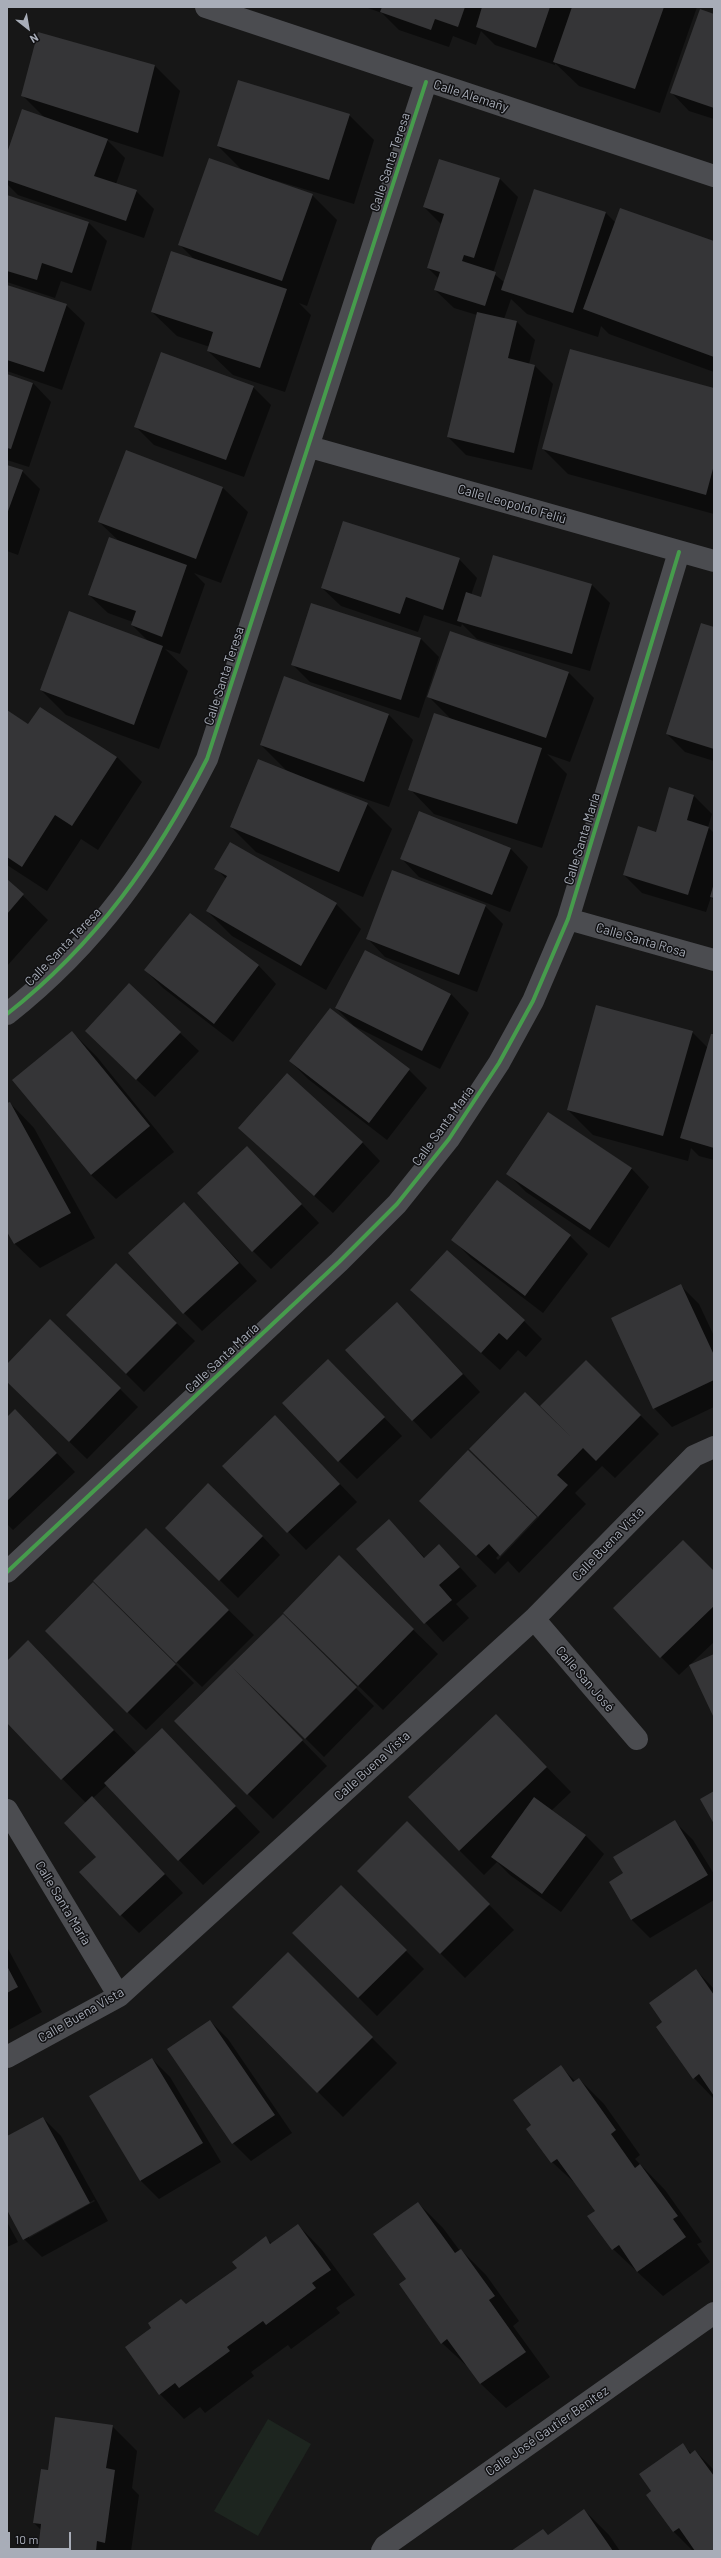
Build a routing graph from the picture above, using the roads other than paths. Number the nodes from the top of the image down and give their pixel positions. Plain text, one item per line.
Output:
1 (206, 7) edge
2 (426, 82) junction
3 (714, 176) edge
4 (310, 447) junction
5 (679, 552) junction
6 (714, 562) edge
7 (568, 919) junction
8 (714, 960) edge
9 (7, 1014) edge
10 (714, 1447) edge
11 (7, 1572) edge
12 (534, 1619) junction
13 (637, 1739) dead end
14 (7, 1810) edge
15 (119, 1996) junction
16 (7, 2057) edge
17 (714, 2313) edge
18 (382, 2551) edge

1 - 2 street, Calle Alemañy
2 - 3 street, Calle Alemañy
2 - 4 street, Calle Santa Teresa
4 - 5 street, Calle Leopoldo Feliú
4 - 9 street, Calle Santa Teresa
5 - 6 street, Calle Leopoldo Feliú
5 - 7 street, Calle Santa María
7 - 8 street, Calle Santa Rosa
7 - 11 street, Calle Santa María
10 - 12 street, Calle Buena Vista
12 - 13 street, Calle San José
12 - 15 street, Calle Buena Vista
14 - 15 street, Calle Santa María
15 - 16 street, Calle Buena Vista
17 - 18 street, Calle José Gautier Benítez

